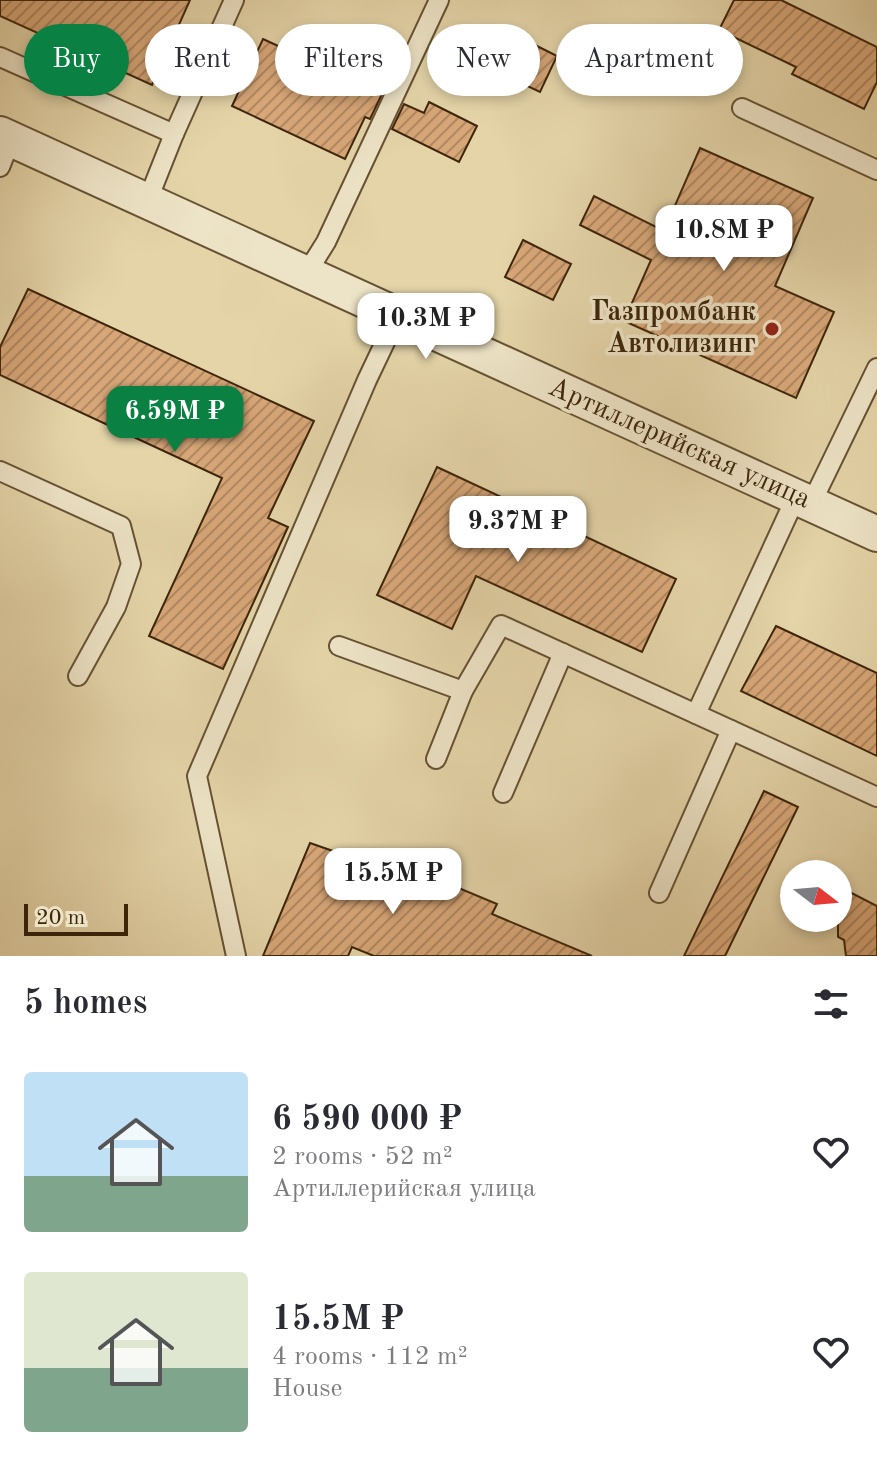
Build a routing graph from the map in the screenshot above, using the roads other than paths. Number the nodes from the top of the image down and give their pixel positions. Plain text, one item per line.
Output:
1 (234, 0) edge
2 (439, 0) edge
3 (0, 57) edge
4 (742, 108) dead end
5 (174, 134) junction
6 (4, 147) edge
7 (877, 170) edge
8 (147, 202) junction
9 (306, 274) junction
10 (397, 317) junction
11 (877, 368) edge
12 (0, 471) edge
13 (804, 500) junction
14 (877, 534) edge
15 (339, 646) dead end
16 (563, 653) junction
17 (78, 676) dead end
18 (463, 691) junction
19 (696, 714) junction
20 (731, 730) junction
21 (436, 759) dead end
22 (503, 793) dead end
23 (877, 797) edge
24 (659, 893) dead end
25 (236, 956) edge

1 - 5 lane
2 - 9 lane
3 - 5 lane
4 - 7 lane
5 - 8 lane
6 - 8 street, Артиллерийская улица
8 - 9 street, Артиллерийская улица
9 - 10 street, Артиллерийская улица
10 - 13 street, Артиллерийская улица
10 - 25 lane
11 - 13 lane
12 - 17 lane
13 - 14 street, Артиллерийская улица
13 - 19 lane
15 - 18 lane
16 - 18 lane
16 - 19 lane
16 - 22 lane
18 - 21 lane
19 - 20 lane
20 - 23 lane
20 - 24 lane

